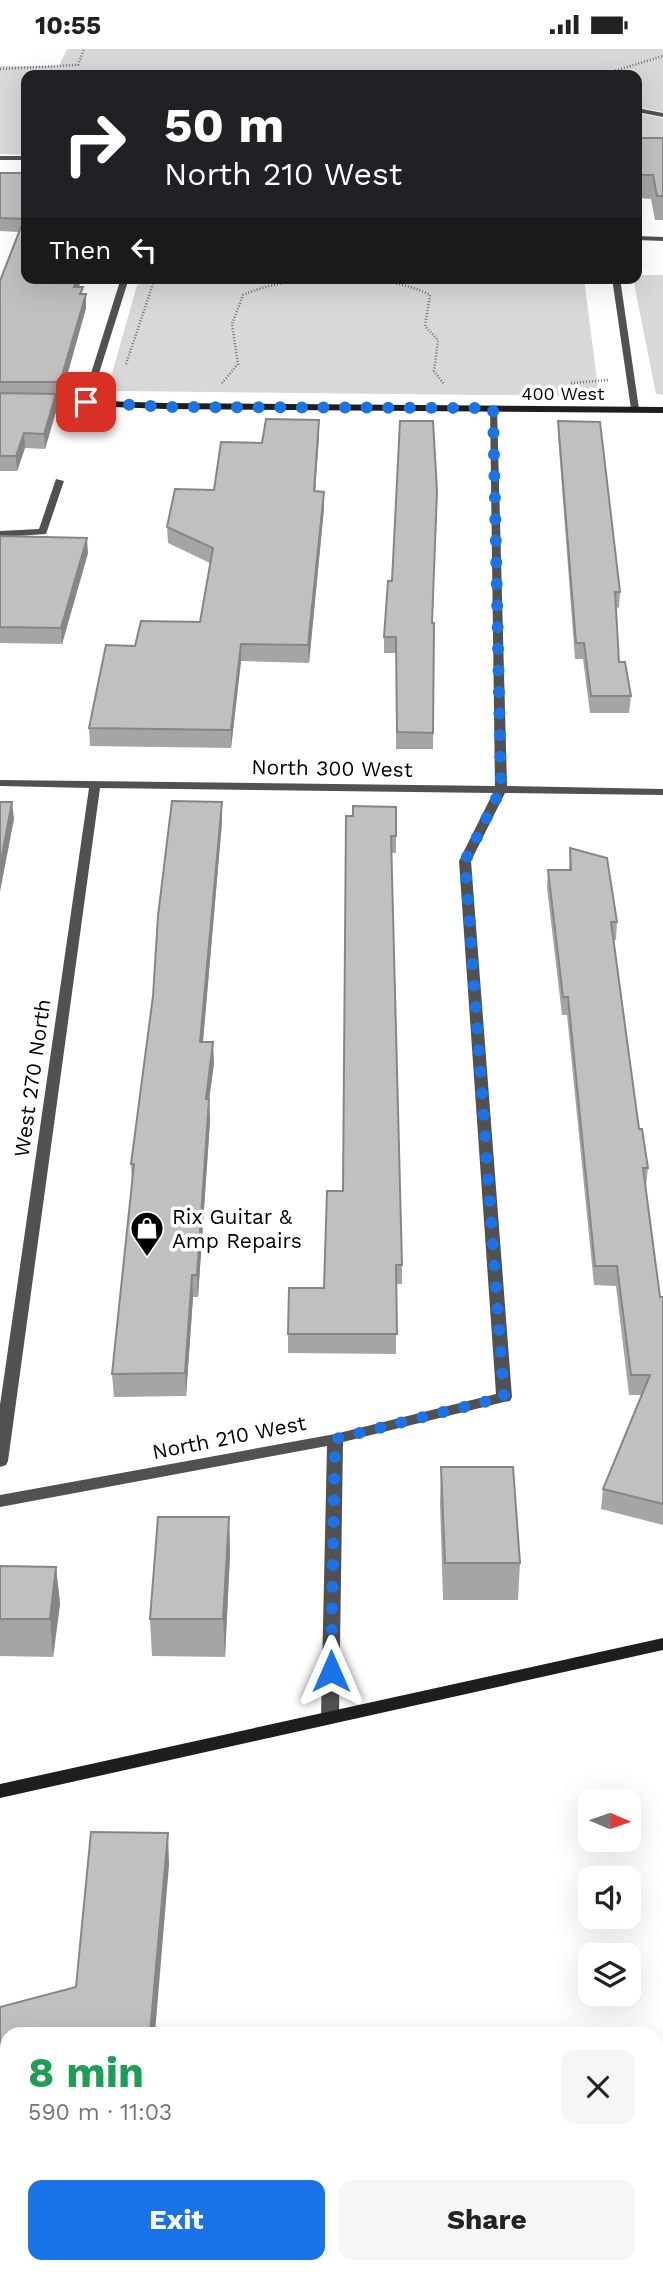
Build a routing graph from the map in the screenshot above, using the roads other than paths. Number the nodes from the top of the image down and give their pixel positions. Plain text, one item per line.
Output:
1 (642, 111) edge
2 (663, 115) edge
3 (0, 158) edge
4 (21, 158) edge
5 (642, 238) edge
6 (663, 239) edge
7 (123, 284) edge
8 (617, 284) edge
9 (25, 402) edge
10 (86, 402) junction
11 (493, 408) junction
12 (635, 409) junction
13 (663, 410) edge
14 (59, 481) dead end
15 (0, 534) edge
16 (0, 783) edge
17 (95, 784) junction
18 (501, 789) junction
19 (663, 792) edge
20 (335, 1439) junction
21 (0, 1461) edge
22 (0, 1501) edge
23 (663, 1644) edge
24 (330, 1716) junction
25 (0, 1791) edge

1 - 2 street
3 - 4 street
5 - 6 street
7 - 10 street
8 - 12 street
9 - 10 main road, 400 West
10 - 11 main road, 400 West
11 - 12 main road, 400 West
11 - 18 street
12 - 13 main road, 400 West
14 - 15 street
16 - 17 street, North 300 West
17 - 18 street, North 300 West
17 - 21 street, West 270 North
18 - 19 street, North 300 West
18 - 20 street, North 210 West
20 - 22 street, North 210 West
20 - 24 street
23 - 24 main road
24 - 25 main road

